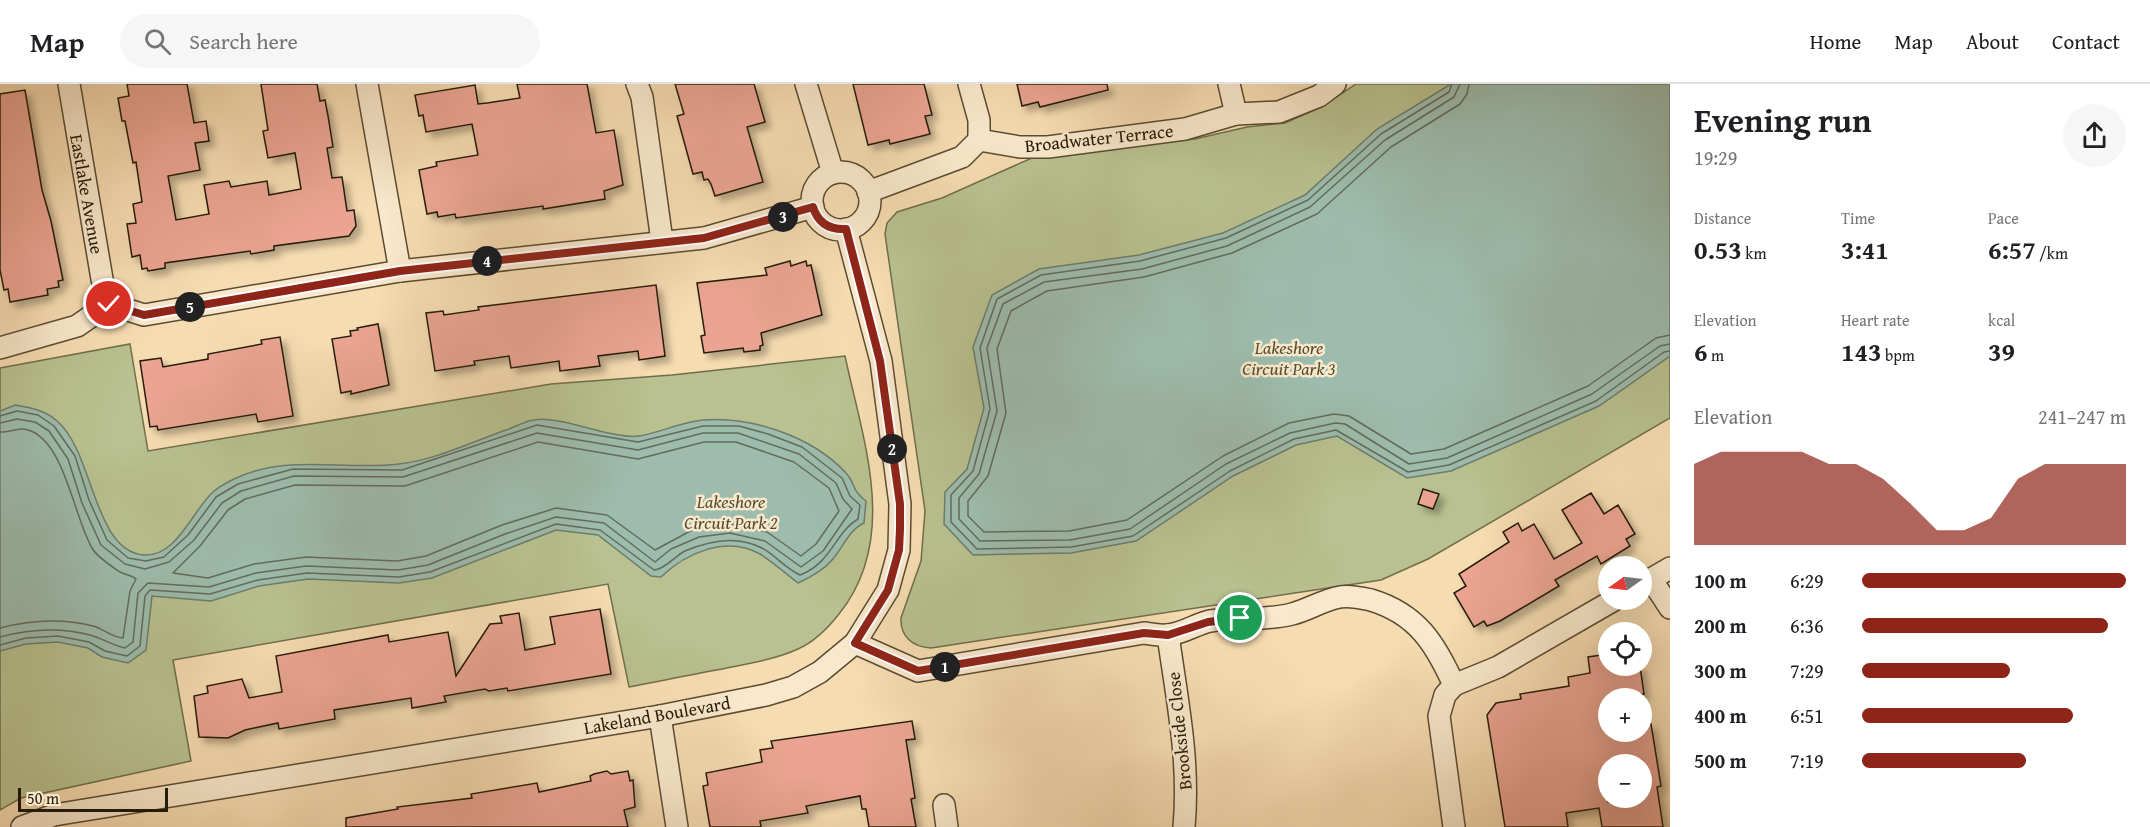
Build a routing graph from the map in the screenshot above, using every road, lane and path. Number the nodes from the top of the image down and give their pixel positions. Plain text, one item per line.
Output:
1 (69, 84) edge
2 (367, 84) edge
3 (637, 84) edge
4 (806, 84) edge
5 (969, 84) edge
6 (1229, 84) edge
7 (1335, 84) edge
8 (1236, 114) junction
9 (979, 140) junction
10 (832, 173) junction
11 (868, 192) junction
12 (813, 207) junction
13 (846, 229) junction
14 (662, 241) junction
15 (400, 271) junction
16 (109, 304) junction
17 (0, 348) edge
18 (1670, 568) edge
19 (1652, 578) edge
20 (1652, 588) edge
21 (1670, 608) edge
22 (1598, 609) edge
23 (1168, 635) junction
24 (855, 643) junction
25 (1454, 685) junction
26 (660, 716) junction
27 (944, 805) dead end
28 (22, 827) edge
29 (676, 827) edge
30 (947, 827) edge
31 (1184, 827) edge
32 (1454, 827) edge

1 - 16 street, Eastlake Avenue
2 - 15 street
3 - 14 street
4 - 10 street
5 - 9 street
6 - 8 street
7 - 8 street, Broadwater Terrace
8 - 9 street, Broadwater Terrace
9 - 11 street
10 - 11 street
10 - 12 street
11 - 13 street
12 - 13 street
12 - 14 street
13 - 24 street, Lakeland Boulevard
14 - 15 street
15 - 16 street
16 - 17 street
18 - 19 street
20 - 21 street
22 - 25 street
23 - 24 street
23 - 25 street
23 - 31 street, Brookside Close
24 - 26 street, Lakeland Boulevard
25 - 32 street
26 - 28 street, Lakeland Boulevard
26 - 29 street
27 - 30 street

